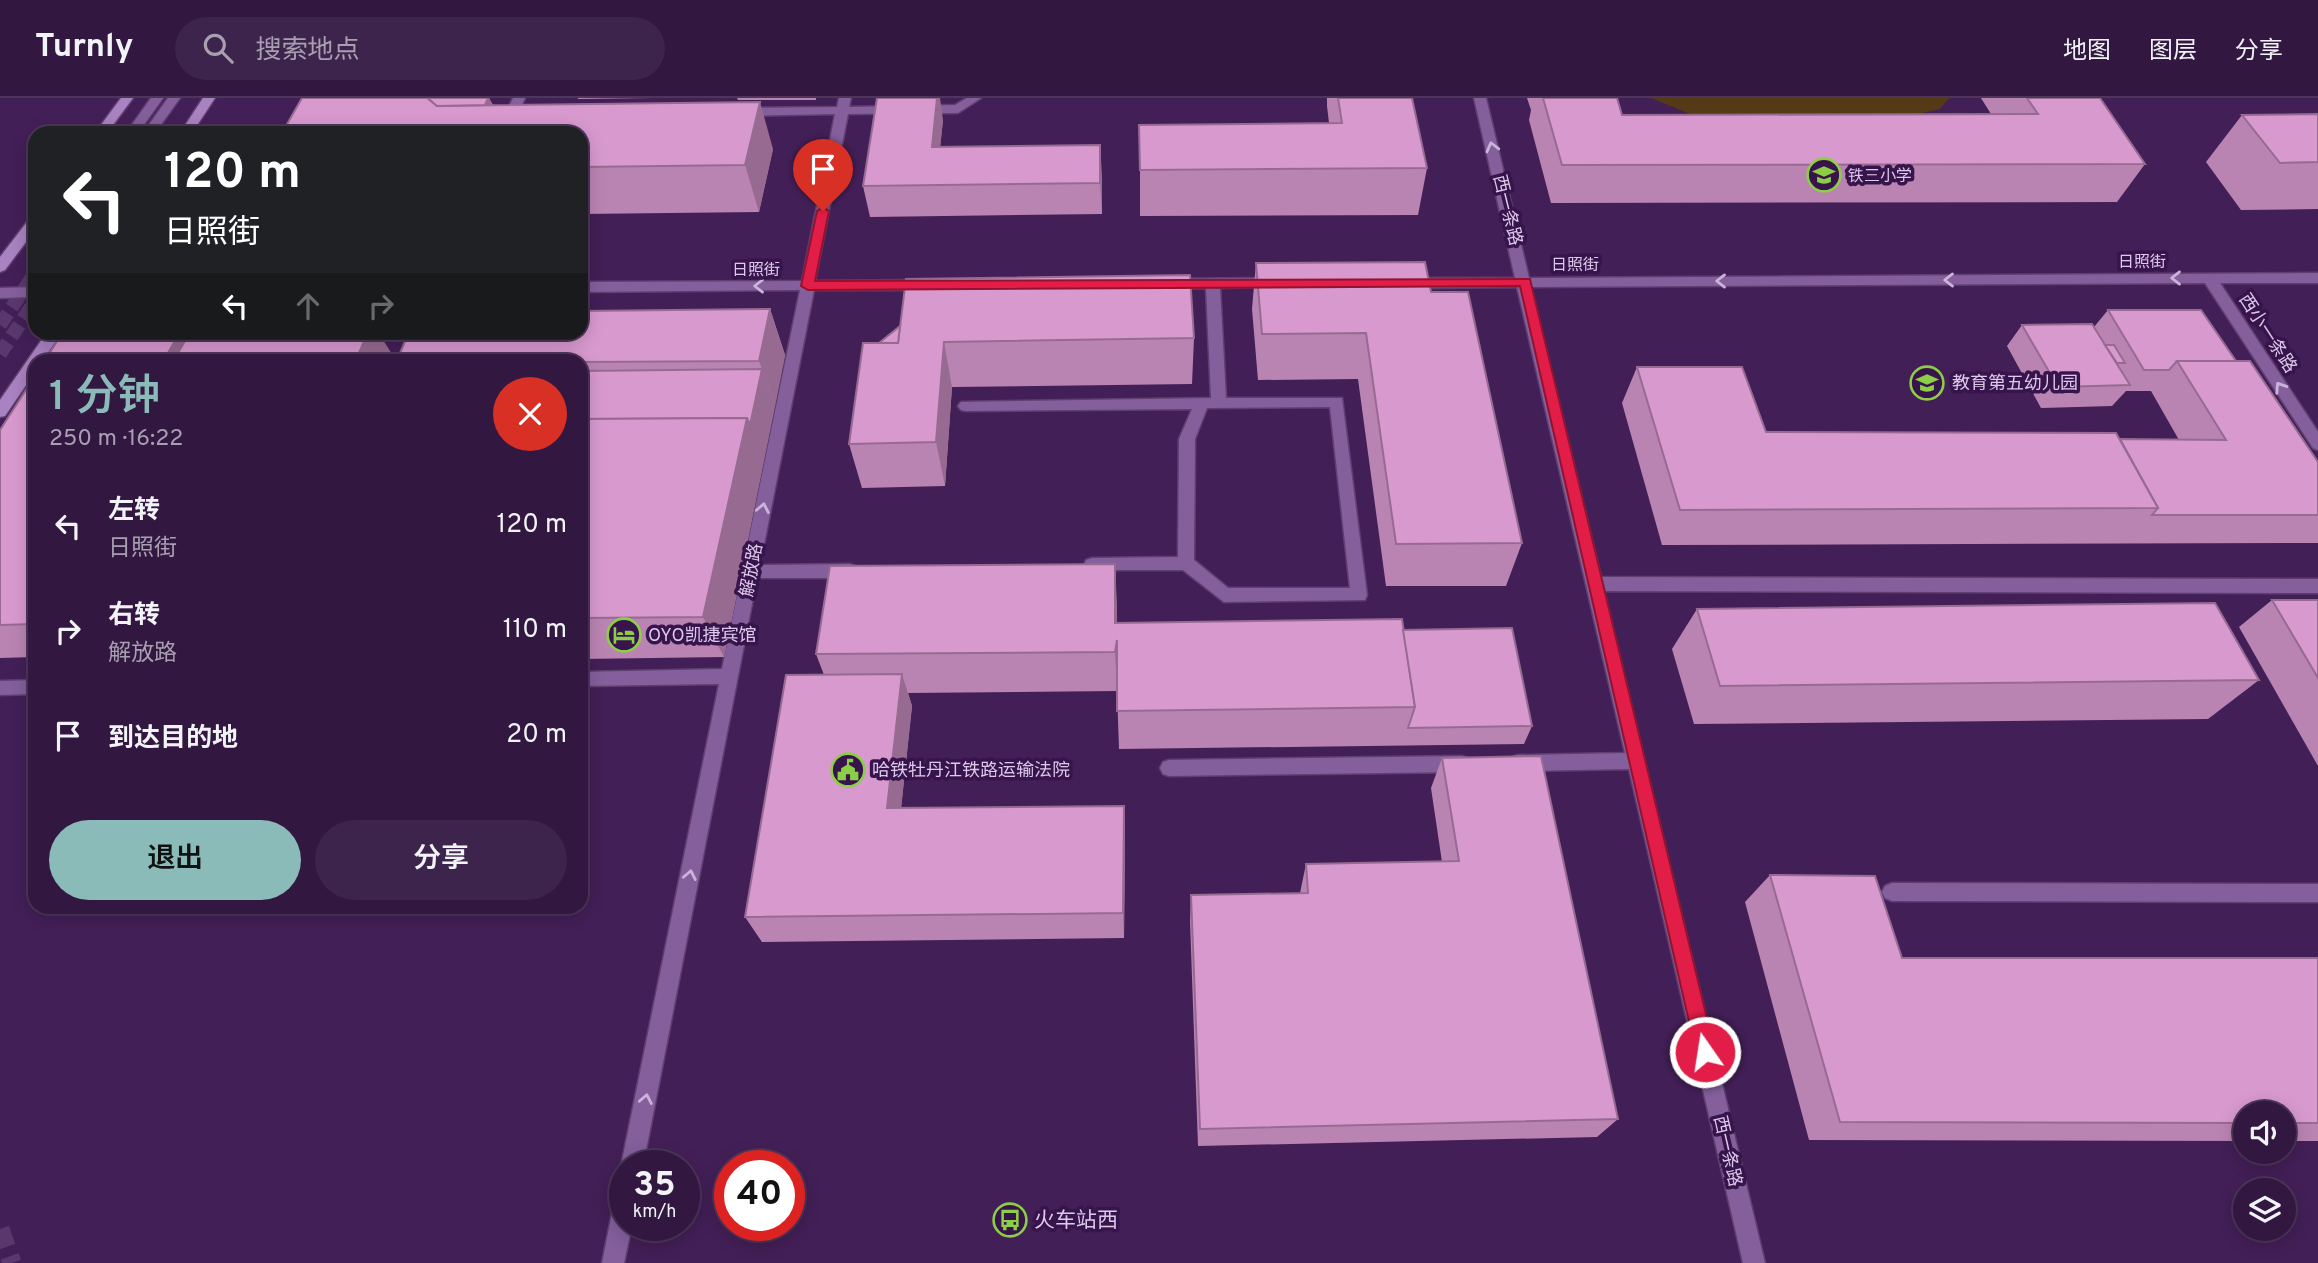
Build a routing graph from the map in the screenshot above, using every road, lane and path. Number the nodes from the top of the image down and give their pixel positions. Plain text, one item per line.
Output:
1 (127, 98) edge
2 (157, 98) edge
3 (174, 98) edge
4 (209, 98) edge
5 (519, 98) edge
6 (975, 98) edge
7 (1480, 98) edge
8 (844, 105) edge
9 (719, 113) edge
10 (106, 126) edge
11 (137, 126) edge
12 (154, 126) edge
13 (191, 126) edge
14 (509, 126) edge
15 (28, 229) edge
16 (0, 267) edge
17 (2209, 278) junction
18 (2318, 278) edge
19 (1525, 282) junction
20 (1295, 283) edge
21 (1390, 283) edge
22 (1157, 284) edge
23 (1213, 284) junction
24 (948, 285) edge
25 (808, 286) junction
26 (588, 287) edge
27 (28, 292) edge
28 (0, 293) edge
29 (28, 371) edge
30 (1202, 403) junction
31 (1219, 403) junction
32 (966, 406) dead end
33 (0, 412) edge
34 (2317, 440) edge
35 (1186, 563) junction
36 (1076, 566) edge
37 (871, 570) edge
38 (750, 572) junction
39 (1596, 584) junction
40 (2318, 586) edge
41 (730, 676) junction
42 (588, 678) edge
43 (28, 687) edge
44 (0, 688) edge
45 (1637, 761) junction
46 (1169, 768) dead end
47 (1892, 892) dead end
48 (2318, 893) edge
49 (635, 1150) edge
50 (617, 1241) edge
51 (613, 1263) edge
52 (1754, 1263) edge

1 - 10 main road
2 - 11 street
3 - 12 street
4 - 13 main road
5 - 14 street
6 - 8 street
19 -> 7 street, 西一条路
8 - 9 street
8 - 25 street, 解放路
15 - 16 main road
17 - 18 street, 日照街
17 -> 19 street, 日照街
34 -> 17 street, 西小一条路
19 - 21 street, 日照街
19 - 39 street, 西一条路
20 - 23 street
22 - 23 street
23 - 31 street
24 - 25 street, 日照街
25 -> 26 street, 日照街
38 -> 25 street, 解放路
27 - 28 street
29 - 33 main road
30 - 31 street
30 - 32 street
30 - 35 street
31 - 35 street
35 - 36 street
37 - 38 street
38 - 41 street, 解放路
39 - 40 street
39 - 45 street, 西一条路
41 - 42 street
49 -> 41 street, 解放路
43 - 44 street
45 - 46 street
45 - 52 street, 西一条路
47 - 48 street
50 - 51 street

